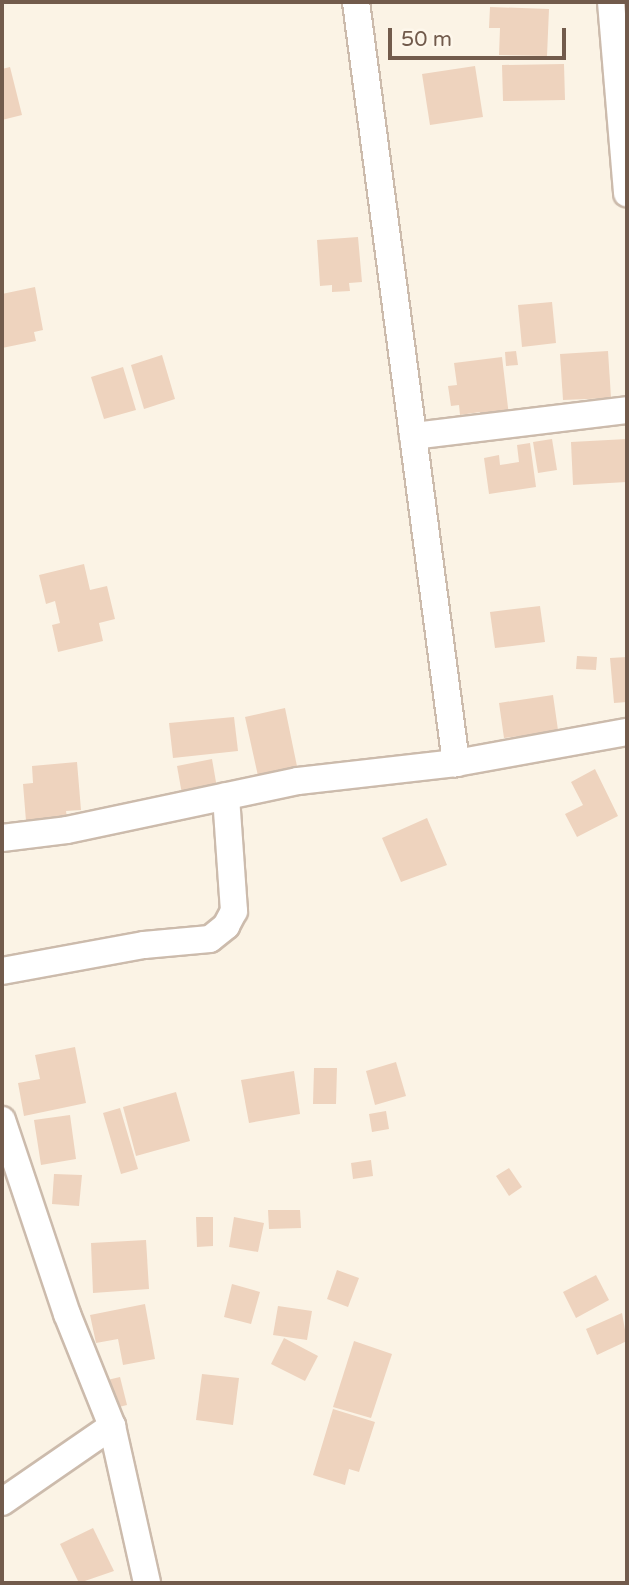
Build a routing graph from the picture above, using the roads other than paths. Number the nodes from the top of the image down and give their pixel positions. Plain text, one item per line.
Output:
1 (356, 2) edge
2 (611, 2) edge
3 (626, 177) edge
4 (627, 410) edge
5 (412, 436) junction
6 (627, 732) edge
7 (456, 763) junction
8 (226, 796) junction
9 (2, 838) edge
10 (2, 971) edge
11 (2, 1120) edge
12 (112, 1426) junction
13 (2, 1502) edge
14 (147, 1583) edge

1 - 5 street
2 - 3 street
4 - 5 street
5 - 7 street
6 - 7 street
7 - 8 street
8 - 9 street
8 - 10 street
11 - 12 street
12 - 13 street
12 - 14 street

